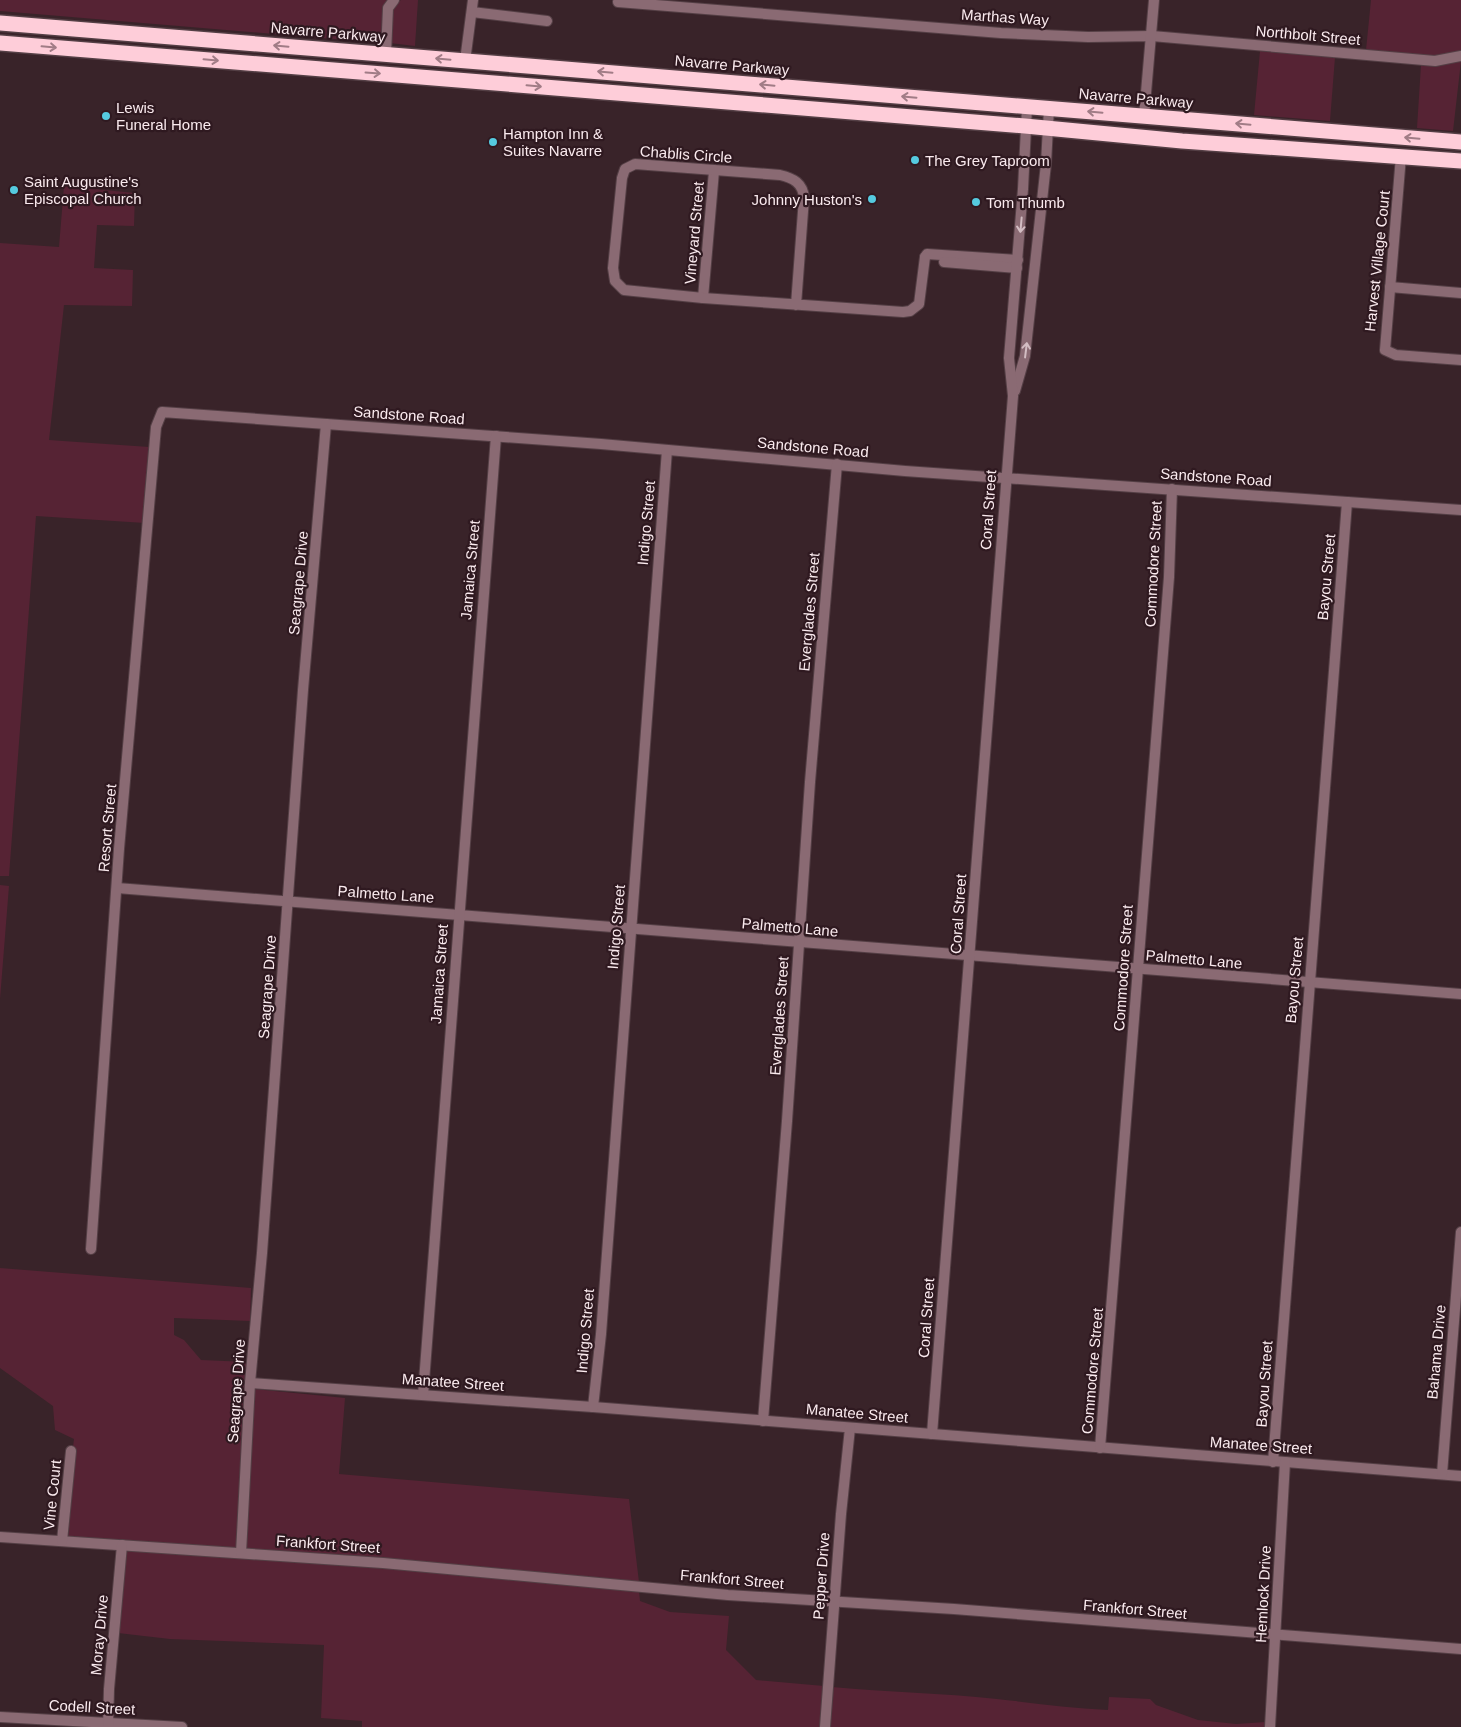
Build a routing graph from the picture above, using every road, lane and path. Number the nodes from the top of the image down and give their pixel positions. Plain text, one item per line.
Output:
1 (394, 0) edge
2 (473, 0) edge
3 (1154, 0) edge
4 (618, 2) dead end
5 (472, 12) junction
6 (546, 21) dead end
7 (0, 23) edge
8 (121, 33) junction
9 (1152, 36) junction
10 (0, 43) edge
11 (117, 52) junction
12 (386, 54) junction
13 (1461, 56) edge
14 (465, 61) junction
15 (816, 89) junction
16 (1027, 107) junction
17 (1049, 108) junction
18 (813, 109) junction
19 (1144, 116) junction
20 (1025, 126) junction
21 (1048, 128) junction
22 (1314, 130) junction
23 (1354, 133) junction
24 (1461, 142) edge
25 (1280, 148) junction
26 (1318, 150) junction
27 (1401, 156) junction
28 (1461, 161) edge
29 (714, 171) junction
30 (1017, 264) junction
31 (1390, 287) junction
32 (1461, 293) edge
33 (703, 298) junction
34 (796, 305) junction
35 (1461, 360) edge
36 (1013, 396) junction
37 (162, 412) joint
38 (326, 424) junction
39 (496, 436) junction
40 (667, 450) junction
41 (838, 464) junction
42 (1006, 476) junction
43 (1172, 489) junction
44 (1347, 502) junction
45 (1461, 510) edge
46 (117, 888) junction
47 (288, 902) junction
48 (458, 915) junction
49 (631, 927) junction
50 (799, 943) junction
51 (970, 956) junction
52 (1137, 969) junction
53 (1309, 982) junction
54 (1461, 994) edge
55 (1461, 1232) edge
56 (91, 1250) dead end
57 (250, 1383) junction
58 (422, 1395) junction
59 (593, 1407) junction
60 (763, 1421) junction
61 (850, 1428) junction
62 (932, 1434) junction
63 (1100, 1448) junction
64 (71, 1452) dead end
65 (1273, 1462) junction
66 (1285, 1462) junction
67 (1442, 1474) junction
68 (1461, 1476) edge
69 (0, 1538) edge
70 (62, 1541) junction
71 (122, 1545) junction
72 (241, 1553) junction
73 (834, 1602) junction
74 (1276, 1635) junction
75 (1461, 1649) edge
76 (0, 1717) edge
77 (108, 1724) edge
78 (182, 1727) edge
79 (825, 1727) edge
80 (1270, 1727) edge

1 - 12 street
2 - 5 street
3 - 9 street
4 - 9 street, Marthas Way
5 - 6 street
5 - 14 street
7 - 8 highway, Navarre Parkway
8 - 11 street
12 -> 8 highway, Navarre Parkway
9 - 13 street, Northbolt Street
9 - 19 street
10 -> 11 highway
11 -> 18 highway
14 -> 12 highway, Navarre Parkway
15 -> 14 highway, Navarre Parkway
16 -> 15 highway, Navarre Parkway
15 - 18 street
16 - 17 highway, Navarre Parkway
16 - 20 street, Coral Street
19 -> 17 highway, Navarre Parkway
17 - 21 street, Coral Street
18 - 20 highway
22 -> 19 highway, Navarre Parkway
20 - 21 highway
20 -> 30 street, Coral Street
21 - 25 highway
36 -> 21 street, Coral Street
22 - 23 highway, Navarre Parkway
22 - 25 highway
24 -> 23 highway, Navarre Parkway
23 - 26 highway
25 - 26 highway
26 - 27 highway
27 - 28 highway
27 - 31 street, Harvest Village Court
29 - 33 street, Vineyard Street
29 - 33 street, Chablis Circle
29 - 34 street, Chablis Circle
30 - 34 street, Chablis Circle
30 - 36 street, Coral Street
31 - 32 street
31 - 35 street, Harvest Village Court
33 - 34 street, Chablis Circle
36 - 42 street, Coral Street
37 - 38 street, Sandstone Road
37 - 46 street, Resort Street
38 - 39 street, Sandstone Road
38 - 47 street, Seagrape Drive
39 - 40 street, Sandstone Road
39 - 48 street, Jamaica Street
40 - 41 street, Sandstone Road
40 - 49 street, Indigo Street
41 - 42 street, Sandstone Road
41 - 50 street, Everglades Street
42 - 43 street, Sandstone Road
42 - 51 street, Coral Street
43 - 44 street, Sandstone Road
43 - 52 street, Commodore Street
44 - 45 street, Sandstone Road
44 - 53 street, Bayou Street
46 - 47 street, Palmetto Lane
46 - 56 street, Resort Street
47 - 48 street, Palmetto Lane
47 - 57 street, Seagrape Drive
48 - 49 street, Palmetto Lane
48 - 58 street, Jamaica Street
49 - 50 street, Palmetto Lane
49 - 59 street, Indigo Street
50 - 51 street, Palmetto Lane
50 - 60 street, Everglades Street
51 - 52 street, Palmetto Lane
51 - 62 street, Coral Street
52 - 53 street, Palmetto Lane
52 - 63 street, Commodore Street
53 - 54 street, Palmetto Lane
53 - 65 street, Bayou Street
55 - 67 street, Bahama Drive
57 - 58 street, Manatee Street
57 - 72 street, Seagrape Drive
58 - 59 street, Manatee Street
59 - 60 street, Manatee Street
60 - 61 street, Manatee Street
61 - 62 street, Manatee Street
61 - 73 street, Pepper Drive
62 - 63 street, Manatee Street
63 - 65 street, Manatee Street
64 - 70 street, Vine Court
65 - 66 street, Manatee Street
66 - 67 street, Manatee Street
66 - 74 street, Hemlock Drive
67 - 68 street, Manatee Street
69 - 70 street, Frankfort Street
70 - 71 street, Frankfort Street
71 - 72 street, Frankfort Street
71 - 77 street, Moray Drive
72 - 73 street, Frankfort Street
73 - 74 street, Frankfort Street
73 - 79 street, Pepper Drive
74 - 75 street, Frankfort Street
74 - 80 street, Hemlock Drive
76 - 77 street, Codell Street
77 - 78 street, Codell Street

